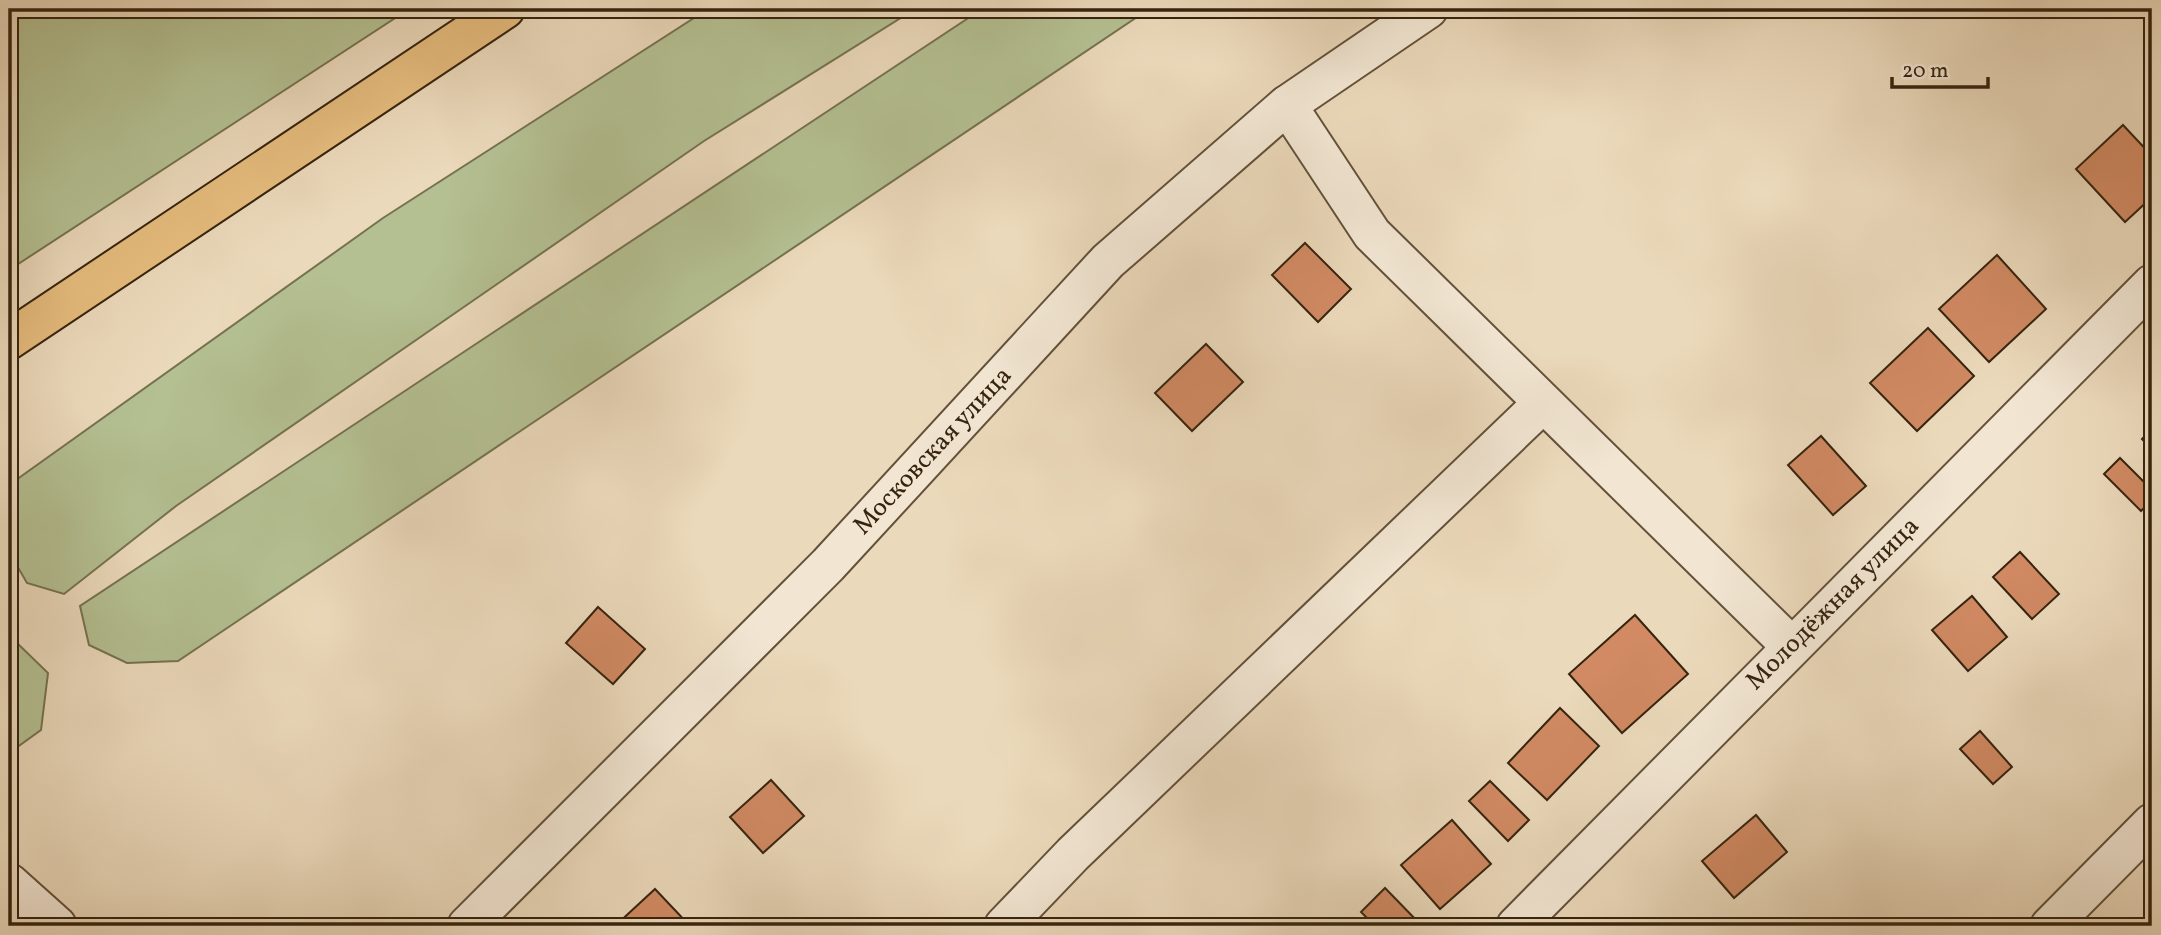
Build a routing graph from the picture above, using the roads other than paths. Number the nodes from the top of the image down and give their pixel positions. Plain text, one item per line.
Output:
1 (505, 9) edge
2 (1428, 9) edge
3 (1287, 105) junction
4 (2152, 284) edge
5 (9, 340) edge
6 (1543, 403) junction
7 (1791, 646) junction
8 (2152, 823) edge
9 (9, 883) edge
10 (57, 926) edge
11 (467, 926) edge
12 (1004, 926) edge
13 (1516, 926) edge
14 (2050, 926) edge

1 - 5 main road
2 - 3 street, Московская улица
3 - 6 street
3 - 11 street, Московская улица
4 - 7 street, Молодёжная улица
6 - 7 street
6 - 12 street
7 - 13 street, Молодёжная улица
8 - 14 street
9 - 10 street

